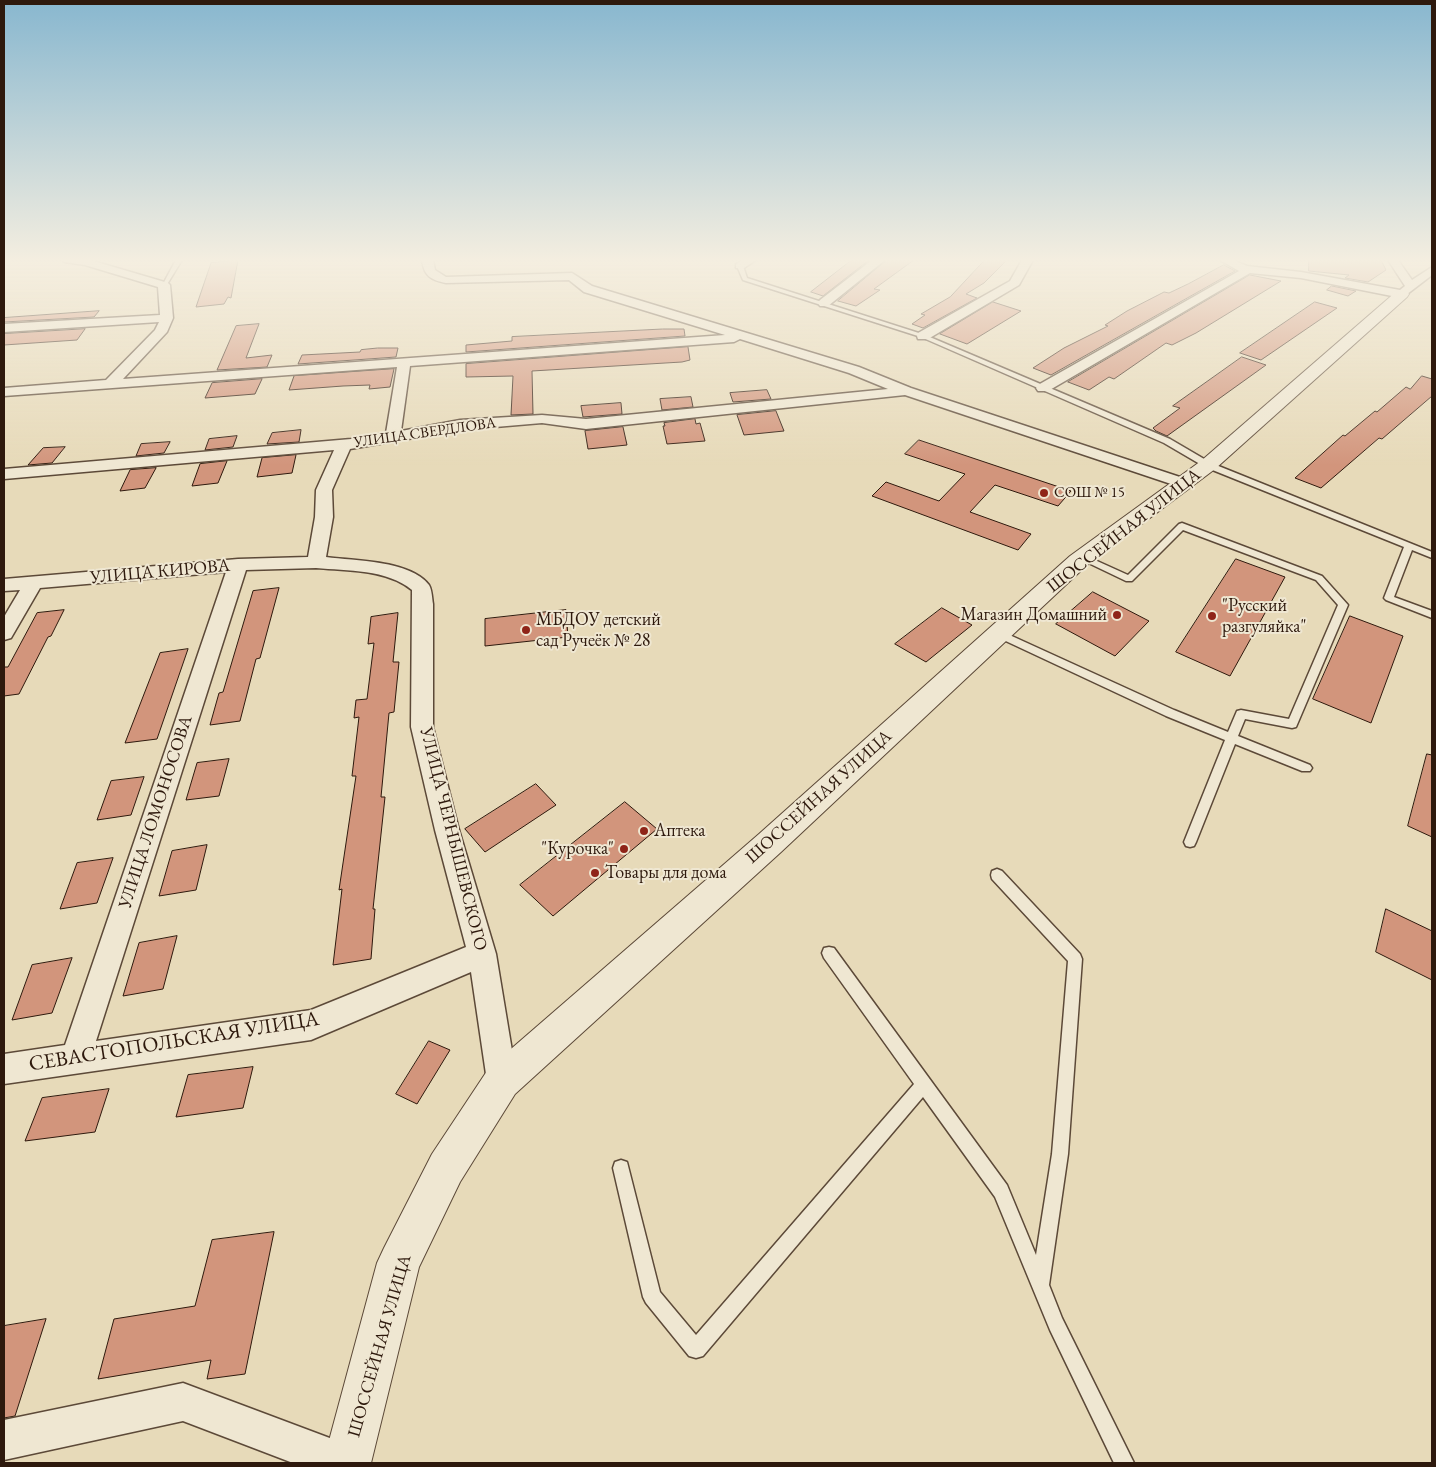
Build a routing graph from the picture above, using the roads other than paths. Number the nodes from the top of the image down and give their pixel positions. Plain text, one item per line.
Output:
1 (163, 328) edge
2 (719, 328) edge
3 (900, 328) edge
4 (936, 328) edge
5 (1147, 328) edge
6 (1362, 328) edge
7 (923, 336) junction
8 (747, 337) junction
9 (404, 363) junction
10 (109, 385) junction
11 (1043, 388) junction
12 (906, 391) junction
13 (4, 392) edge
14 (393, 436) junction
15 (344, 445) junction
16 (1208, 465) junction
17 (4, 474) edge
18 (1183, 483) junction
19 (1408, 545) junction
20 (1432, 555) edge
21 (1083, 558) junction
22 (316, 562) junction
23 (238, 565) junction
24 (34, 582) junction
25 (4, 585) edge
26 (1432, 615) edge
27 (4, 633) edge
28 (999, 634) junction
29 (1230, 740) junction
30 (1306, 768) dead end
31 (1190, 842) dead end
32 (997, 875) dead end
33 (829, 953) dead end
34 (482, 954) junction
35 (75, 1059) junction
36 (4, 1069) edge
37 (502, 1081) junction
38 (924, 1084) junction
39 (621, 1168) dead end
40 (1040, 1285) junction
41 (4, 1440) edge
42 (346, 1463) edge
43 (1124, 1463) edge

1 - 10 street
2 - 8 street
3 - 7 lane
4 - 7 street
5 - 11 street
6 - 16 street, ШОССЕЙНАЯ УЛИЦА
7 - 11 lane
8 - 9 street
8 - 12 street
9 - 10 street
9 - 14 street
10 - 13 street
11 - 16 lane
12 - 14 street, УЛИЦА СВЕРДЛОВА
12 - 18 street
14 - 15 street, УЛИЦА СВЕРДЛОВА
15 - 17 street, УЛИЦА СВЕРДЛОВА
15 - 22 street
16 - 18 street, ШОССЕЙНАЯ УЛИЦА
16 - 19 lane
18 - 21 street, ШОССЕЙНАЯ УЛИЦА
19 - 20 lane
19 - 26 lane
21 - 28 street, ШОССЕЙНАЯ УЛИЦА
21 - 29 lane
22 - 23 street, УЛИЦА КИРОВА
22 - 34 street, УЛИЦА ЧЕРНЫШЕВСКОГО
23 - 24 street, УЛИЦА КИРОВА
23 - 35 street, УЛИЦА ЛОМОНОСОВА
24 - 25 street, УЛИЦА КИРОВА
24 - 27 street
28 - 29 lane
28 - 37 street, ШОССЕЙНАЯ УЛИЦА
29 - 30 lane
29 - 31 lane
32 - 40 lane
33 - 38 lane
34 - 35 street, СЕВАСТОПОЛЬСКАЯ УЛИЦА
34 - 37 street, УЛИЦА ЧЕРНЫШЕВСКОГО
35 - 36 street, СЕВАСТОПОЛЬСКАЯ УЛИЦА
37 - 42 street, ШОССЕЙНАЯ УЛИЦА
38 - 39 lane
38 - 40 lane
40 - 43 lane
41 - 42 street

